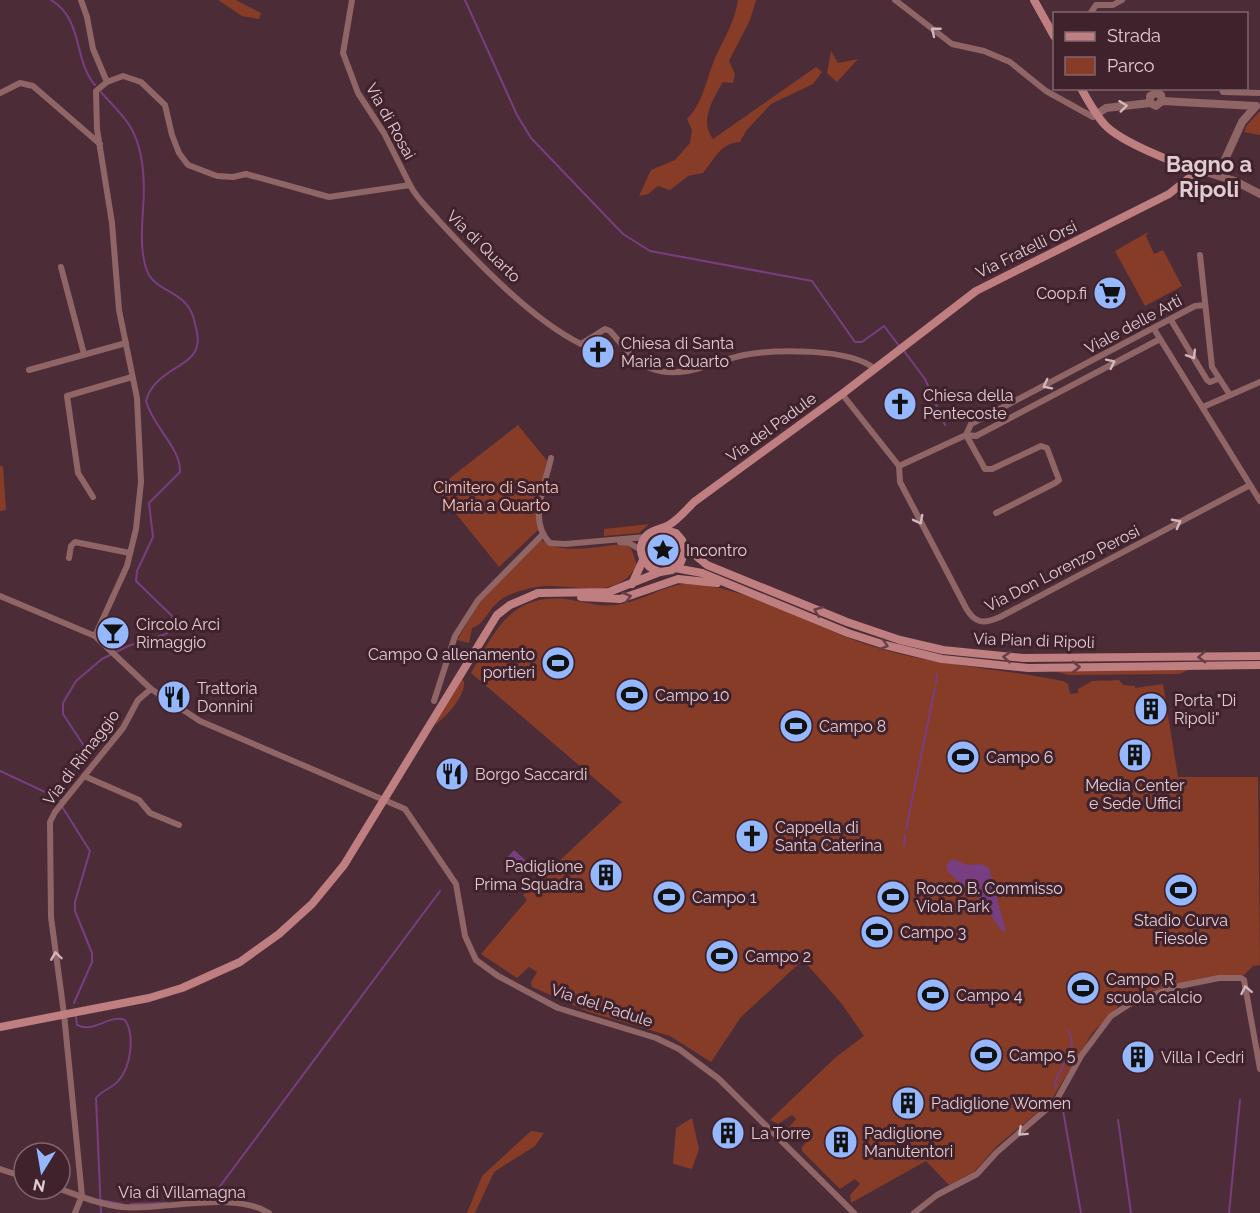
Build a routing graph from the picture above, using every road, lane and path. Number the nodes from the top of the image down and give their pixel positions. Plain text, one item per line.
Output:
1 (81, 0) edge
2 (352, 0) edge
3 (895, 0) edge
4 (1034, 0) edge
5 (1122, 0) edge
6 (1091, 12) edge
7 (1051, 20) edge
8 (107, 82) junction
9 (1082, 90) edge
10 (1222, 90) edge
11 (1155, 91) edge
12 (0, 93) edge
13 (1260, 93) edge
14 (1162, 102) junction
15 (1150, 103) junction
16 (1258, 105) edge
17 (1096, 114) junction
18 (101, 145) junction
19 (1199, 170) junction
20 (1218, 175) junction
21 (410, 185) junction
22 (1260, 194) edge
23 (1200, 255) dead end
24 (61, 267) dead end
25 (1205, 305) junction
26 (1171, 320) junction
27 (1154, 329) junction
28 (1160, 339) junction
29 (126, 343) junction
30 (84, 354) junction
31 (875, 369) junction
32 (29, 370) dead end
33 (1076, 371) junction
34 (132, 377) junction
35 (1080, 379) junction
36 (1218, 379) junction
37 (1260, 382) edge
38 (842, 394) junction
39 (1230, 395) junction
40 (1203, 407) junction
41 (966, 435) junction
42 (551, 458) dead end
43 (899, 466) junction
44 (1250, 485) junction
45 (93, 497) dead end
46 (1260, 501) edge
47 (686, 511) junction
48 (996, 513) dead end
49 (662, 529) junction
50 (542, 533) junction
51 (678, 535) junction
52 (646, 537) junction
53 (607, 541) junction
54 (684, 546) junction
55 (641, 550) junction
56 (130, 553) junction
57 (69, 558) dead end
58 (643, 560) junction
59 (675, 568) junction
60 (660, 572) junction
61 (631, 585) junction
62 (731, 585) junction
63 (570, 593) junction
64 (0, 596) edge
65 (95, 636) junction
66 (1260, 656) edge
67 (1260, 665) edge
68 (151, 689) junction
69 (434, 700) dead end
70 (84, 776) junction
71 (384, 800) junction
72 (179, 825) dead end
73 (66, 1014) junction
74 (0, 1027) edge
75 (1260, 1069) edge
76 (72, 1193) edge
77 (82, 1196) junction
78 (75, 1213) edge
79 (269, 1213) edge
80 (854, 1213) edge
81 (914, 1213) edge

1 - 8 street
2 - 21 street, Via di Rosai
17 -> 3 street
4 - 7 main road
5 - 6 street
8 - 18 street
8 - 21 street
9 - 17 main road
10 - 13 street
11 - 14 street
11 - 15 street
12 - 18 street
14 - 15 street
14 - 16 street
17 -> 15 street
16 - 20 street
17 - 19 main road
18 - 29 street
19 - 20 street
19 - 31 main road, Via Fratelli Orsi
20 - 22 street
21 - 31 street, Via di Quarto
23 - 25 street
24 - 30 street
25 - 26 street, Viale delle Arti
25 - 36 street
26 - 27 street, Viale delle Arti
26 -> 36 street
27 - 28 street
27 - 33 street, Viale delle Arti
35 -> 28 street, Viale delle Arti
28 - 40 street
29 - 30 street
29 - 34 street
30 - 32 street
31 - 38 main road, Via del Padule
33 - 35 street, Viale delle Arti
33 -> 41 street, Viale delle Arti
34 - 45 street
34 - 56 street
35 - 41 street, Viale delle Arti
36 - 39 street
37 - 39 street
38 - 43 street
38 - 47 main road, Via del Padule
39 - 40 street
40 - 44 street
41 - 43 street, Viale delle Arti
41 - 48 street
42 - 50 street
43 -> 44 street, Via Don Lorenzo Perosi
44 - 46 street
47 - 49 main road, Via del Padule
47 - 51 main road, Via del Padule
49 - 51 main road
49 - 52 main road, Via del Padule
50 - 53 street, Via del Padule
50 - 69 street
51 - 54 main road
52 - 53 street, Via del Padule
52 - 55 main road
53 - 55 street, Via del Padule
54 - 59 main road
66 -> 54 main road, Via Pian di Ripoli
55 - 58 main road
56 - 57 street
56 - 65 street
58 - 60 main road
58 - 61 main road
59 - 60 main road
59 - 62 main road, Via Pian di Ripoli
60 - 61 main road
61 - 63 main road
63 -> 62 main road, Via Pian di Ripoli
62 -> 67 main road, Via Pian di Ripoli
63 - 71 main road
64 - 65 street
65 - 68 street
68 - 70 street, Via di Rimaggio
68 - 71 street
70 - 72 street
73 -> 70 street, Via di Rimaggio
71 - 73 main road
71 - 80 street, Via del Padule
73 - 74 main road
73 - 77 street, Via di Rimaggio
75 -> 81 street
76 - 77 street, Via di Villamagna
77 - 78 street, Via di Rimaggio
77 - 79 street, Via di Villamagna

